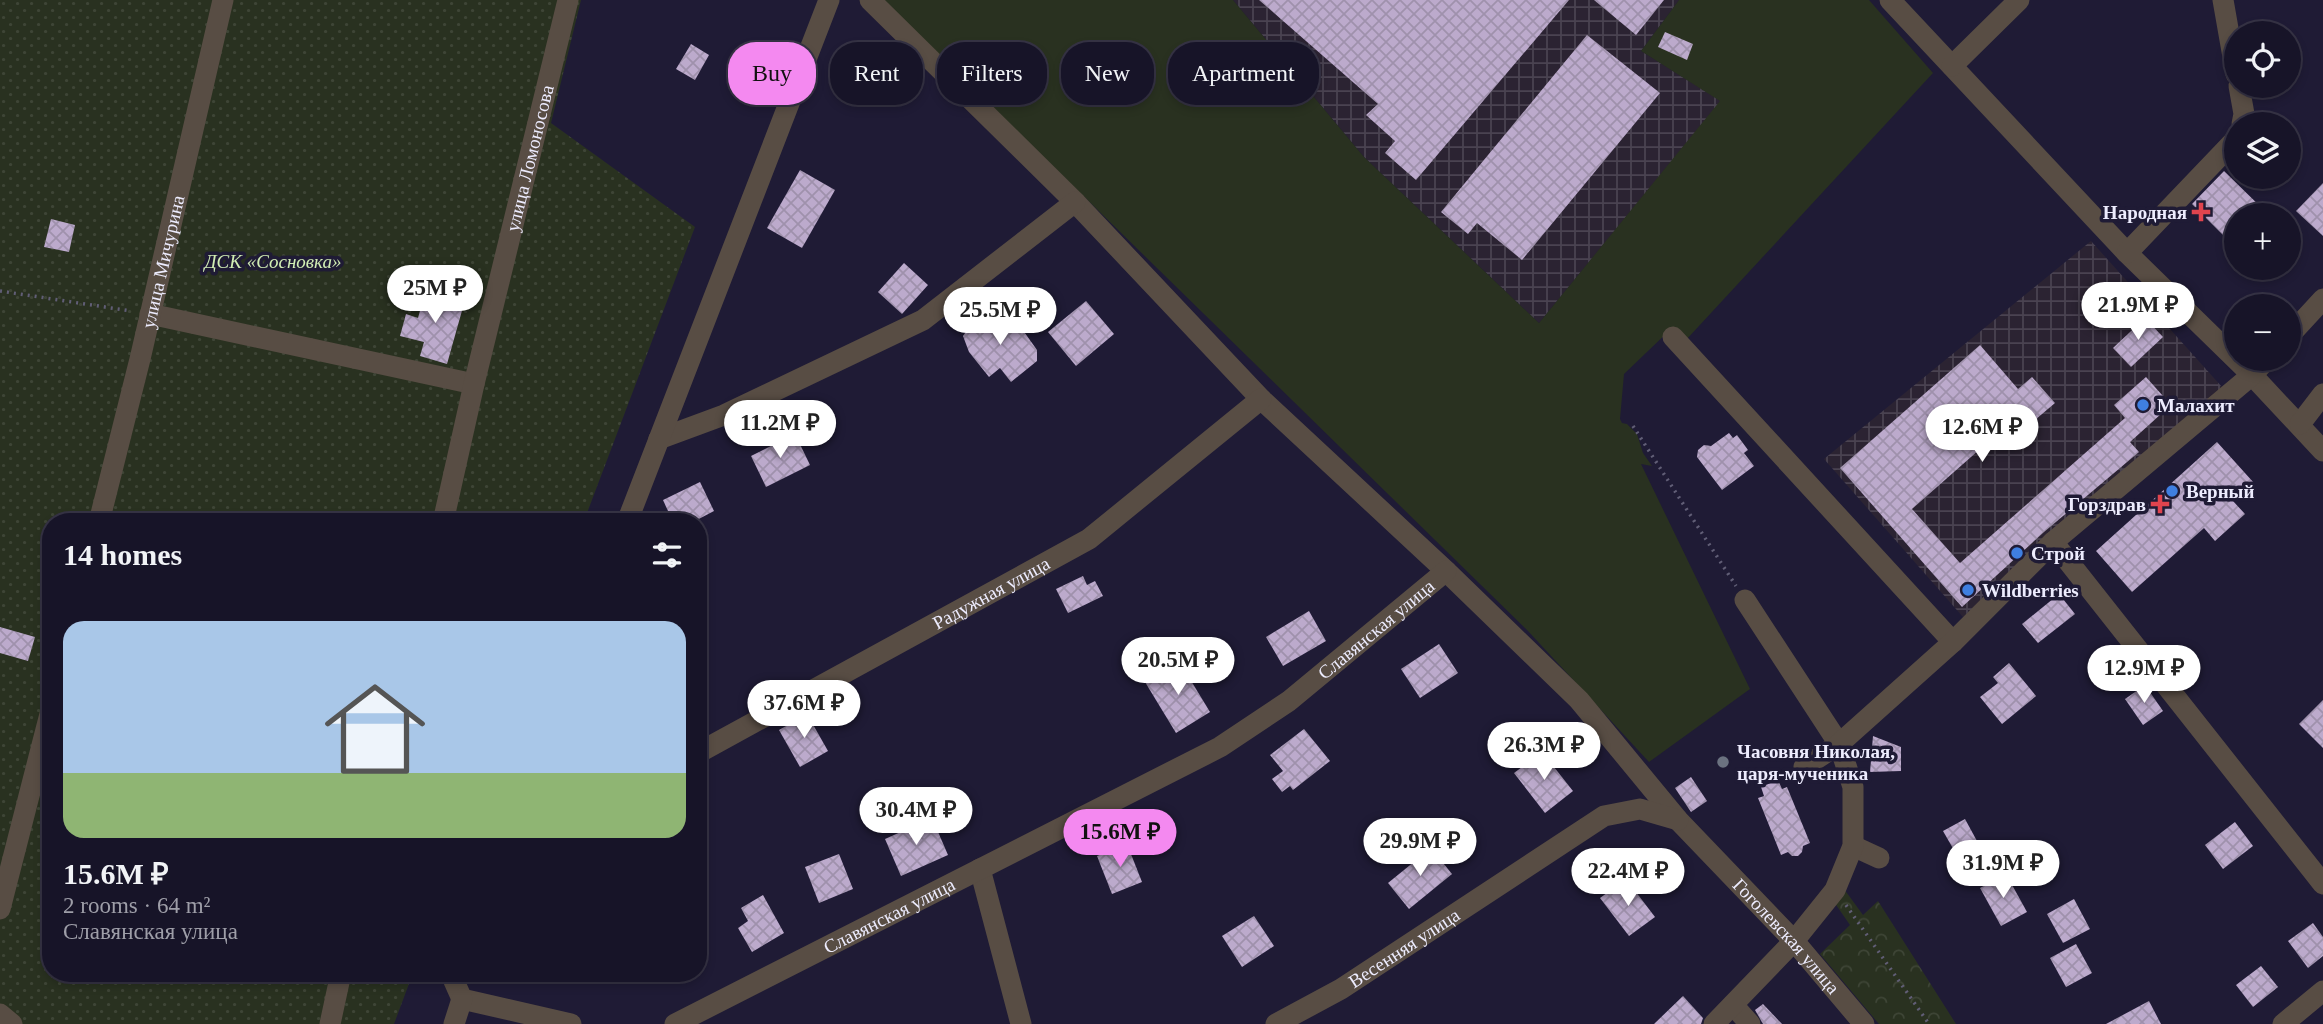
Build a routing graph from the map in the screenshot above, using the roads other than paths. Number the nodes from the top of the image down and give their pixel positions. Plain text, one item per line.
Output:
1 (223, 0) edge
2 (568, 0) edge
3 (829, 0) edge
4 (870, 0) edge
5 (1890, 0) edge
6 (2019, 0) edge
7 (2223, 0) edge
8 (2227, 21) edge
9 (1952, 66) junction
10 (2224, 152) edge
11 (1075, 202) junction
12 (2127, 253) junction
13 (2323, 299) edge
14 (150, 314) junction
15 (2301, 322) edge
16 (1673, 337) dead end
17 (2256, 371) edge
18 (2252, 375) junction
19 (474, 384) junction
20 (2323, 394) edge
21 (1261, 400) junction
22 (2300, 424) junction
23 (659, 439) junction
24 (2323, 451) edge
25 (101, 513) edge
26 (445, 513) edge
27 (630, 513) edge
28 (2053, 542) junction
29 (1446, 571) junction
30 (1745, 600) road end
31 (1953, 642) junction
32 (1839, 744) junction
33 (42, 745) edge
34 (707, 748) edge
35 (1804, 767) dead end
36 (1678, 820) junction
37 (1853, 846) junction
38 (1879, 858) dead end
39 (980, 869) junction
40 (2323, 884) edge
41 (0, 909) edge
42 (1801, 916) dead end
43 (1794, 942) junction
44 (339, 982) edge
45 (457, 984) edge
46 (2323, 991) edge
47 (1733, 1005) junction
48 (0, 1014) edge
49 (12, 1024) edge
50 (330, 1024) edge
51 (454, 1024) edge
52 (571, 1024) edge
53 (675, 1024) edge
54 (1021, 1024) edge
55 (1276, 1024) edge
56 (1714, 1024) edge
57 (1750, 1024) edge
58 (1864, 1024) edge
59 (2283, 1024) edge

1 - 14 street, улица Мичурина
2 - 19 street, улица Ломоносова
3 - 23 street
4 - 11 street, Гоголевская улица
5 - 9 street
6 - 9 street
7 - 8 street
9 - 12 street
10 - 12 street
11 - 21 street, Гоголевская улица
11 - 23 street
12 - 18 street
13 - 15 street
14 - 19 street
14 - 25 street, улица Мичурина
16 - 31 street
17 - 18 street
18 - 22 street
18 - 28 street
19 - 26 street, улица Ломоносова
20 - 22 street
21 - 29 street, Гоголевская улица
21 - 34 street, Радужная улица
22 - 24 street
23 - 27 street
28 - 31 street
28 - 40 street
29 - 36 street, Гоголевская улица
29 - 39 street, Славянская улица
30 - 32 street
31 - 32 street
32 - 35 street
32 - 37 street
33 - 41 street
36 - 43 street, Гоголевская улица
36 - 55 street, Весенняя улица
37 - 38 street
37 - 43 street
39 - 53 street, Славянская улица
39 - 54 street
42 - 43 street
43 - 47 street
43 - 58 street, Гоголевская улица
44 - 50 street
45 - 51 street
45 - 52 street
46 - 59 street
47 - 56 street
47 - 57 street
48 - 49 street

